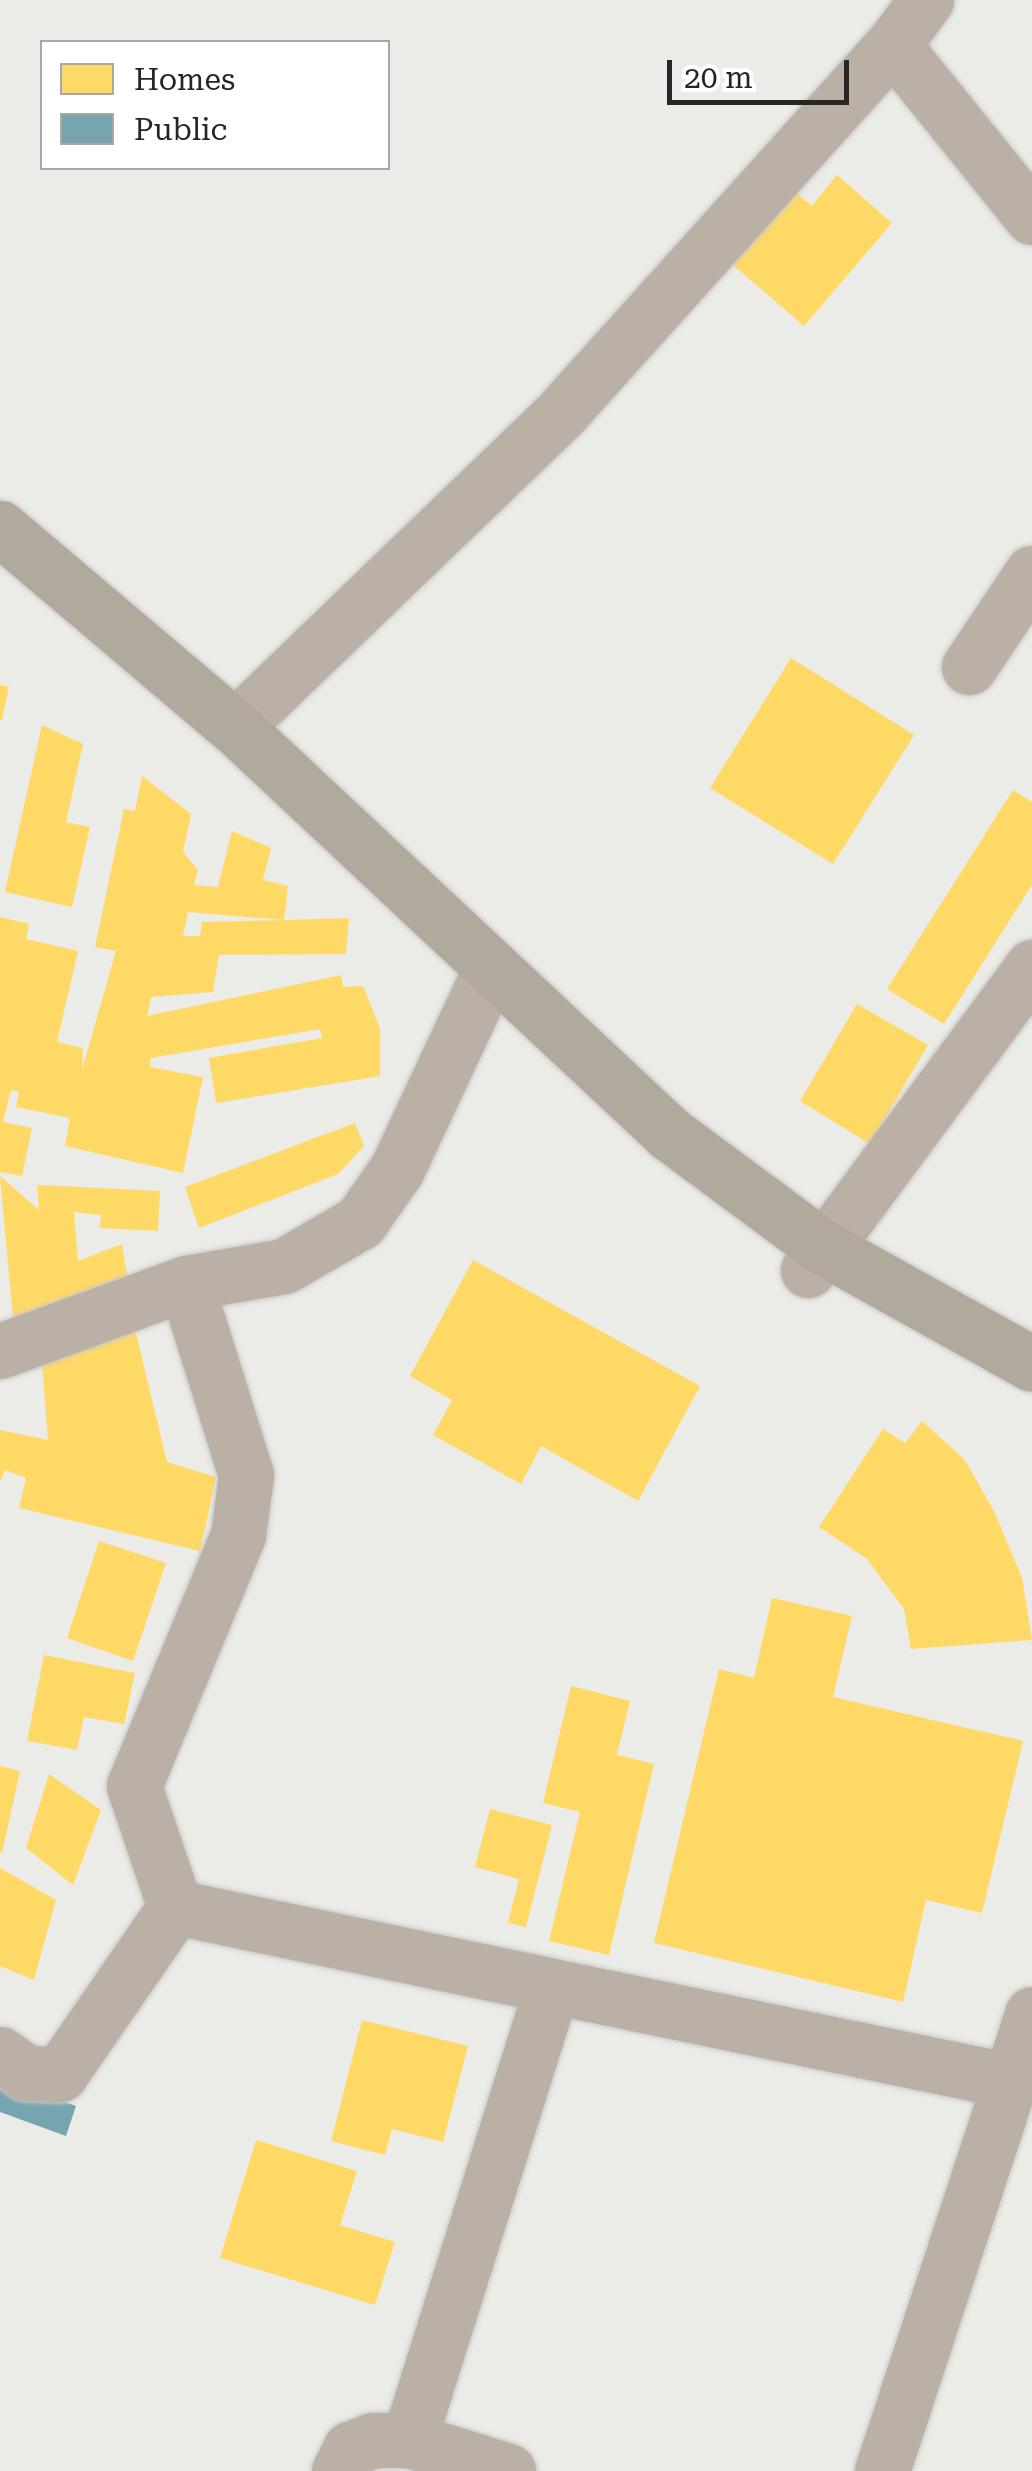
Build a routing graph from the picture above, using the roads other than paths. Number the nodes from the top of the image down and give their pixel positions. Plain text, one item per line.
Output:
1 (926, 0) edge
2 (894, 45) junction
3 (1032, 218) edge
4 (0, 528) edge
5 (1032, 574) edge
6 (969, 667) dead end
7 (234, 727) junction
8 (1032, 967) edge
9 (491, 968) junction
10 (816, 1259) junction
11 (186, 1283) junction
12 (0, 1351) edge
13 (1032, 1364) edge
14 (175, 1907) junction
15 (552, 1986) junction
16 (1032, 2014) edge
17 (0, 2054) edge
18 (1016, 2082) junction
19 (409, 2440) junction
20 (340, 2471) edge
21 (508, 2471) edge
22 (882, 2471) edge

1 - 2 street
2 - 3 street
2 - 7 street
4 - 7 main road
5 - 6 street
7 - 9 main road
8 - 10 street
9 - 10 main road
9 - 11 street
10 - 13 main road
11 - 12 street
11 - 14 street
14 - 15 street
14 - 17 street
15 - 18 street
15 - 19 street
16 - 18 street
18 - 22 street
19 - 20 street
19 - 21 street

